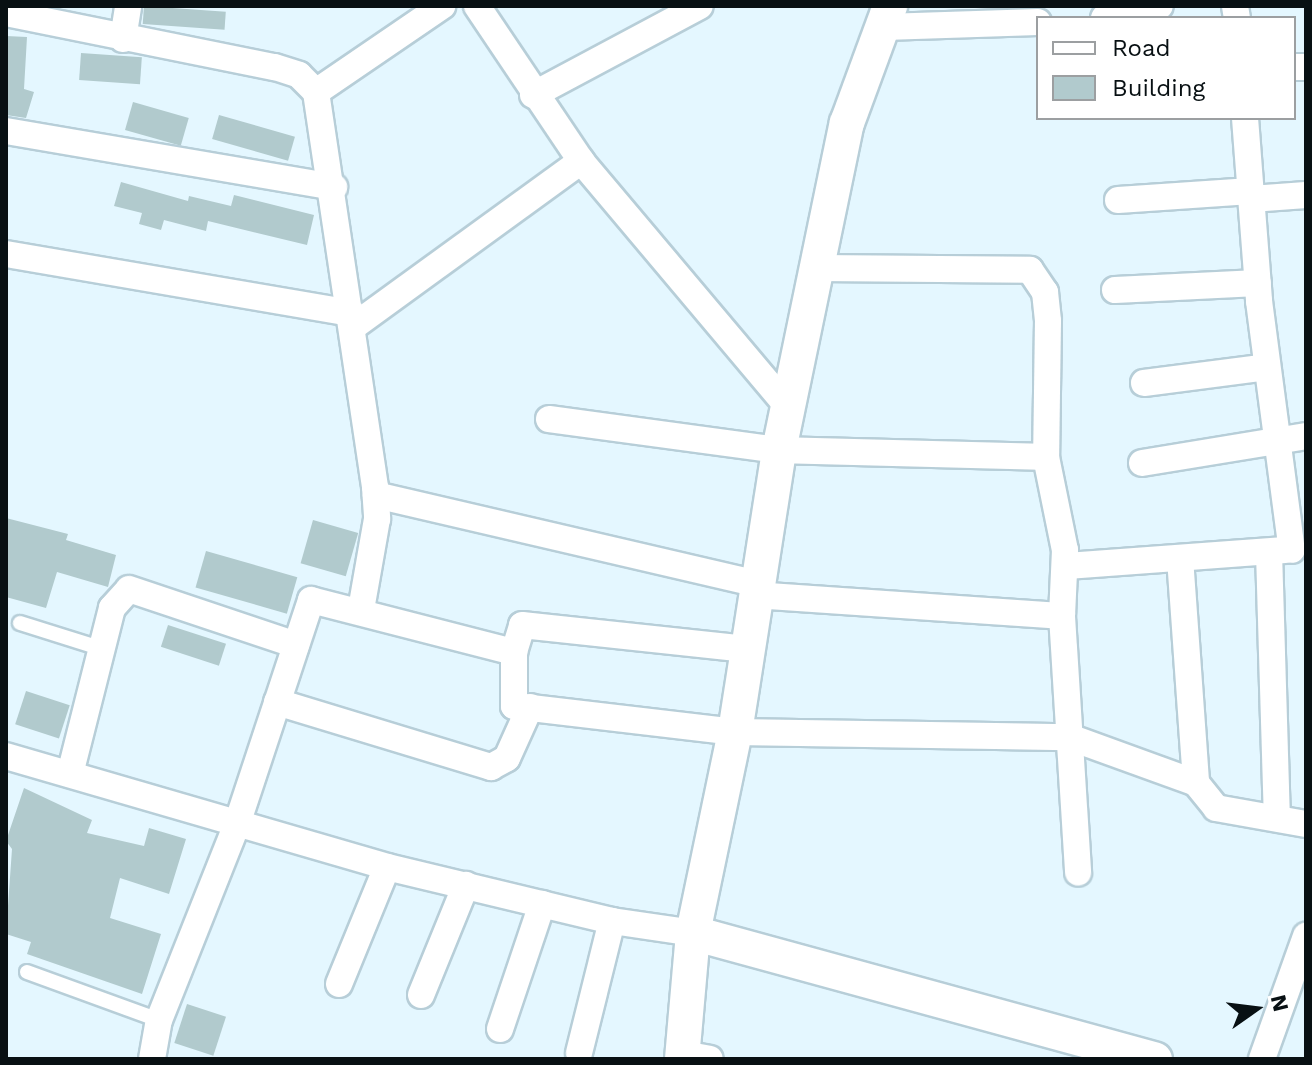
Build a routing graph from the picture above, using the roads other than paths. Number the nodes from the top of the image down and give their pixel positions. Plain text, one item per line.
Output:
1 (128, 6) edge
2 (442, 6) edge
3 (477, 6) edge
4 (700, 6) edge
5 (1160, 6) edge
6 (6, 13) edge
7 (1011, 14) edge
8 (887, 16) edge
9 (1113, 16) edge
10 (1036, 21) edge
11 (123, 39) junction
12 (316, 92) junction
13 (533, 95) junction
14 (1245, 120) edge
15 (6, 133) edge
16 (581, 161) junction
17 (334, 187) junction
18 (1251, 195) junction
19 (1306, 195) edge
20 (1118, 200) dead end
21 (6, 254) edge
22 (817, 268) junction
23 (1258, 283) junction
24 (1115, 290) dead end
25 (353, 320) junction
26 (1267, 367) junction
27 (1144, 383) dead end
28 (788, 407) junction
29 (549, 419) dead end
30 (1306, 436) edge
31 (1277, 443) junction
32 (779, 450) junction
33 (1046, 457) junction
34 (1142, 463) dead end
35 (376, 495) junction
36 (1289, 550) edge
37 (1180, 558) junction
38 (1066, 566) junction
39 (757, 589) junction
40 (361, 610) junction
41 (1062, 616) junction
42 (20, 623) dead end
43 (296, 645) junction
44 (100, 648) junction
45 (747, 649) junction
46 (514, 652) junction
47 (277, 702) junction
48 (530, 707) junction
49 (735, 732) junction
50 (1069, 737) junction
51 (6, 756) edge
52 (70, 774) junction
53 (1196, 783) junction
54 (1277, 818) junction
55 (237, 824) junction
56 (1306, 824) edge
57 (387, 867) junction
58 (1078, 873) dead end
59 (466, 885) junction
60 (542, 904) junction
61 (612, 921) junction
62 (693, 933) junction
63 (1306, 936) edge
64 (27, 972) dead end
65 (339, 984) dead end
66 (421, 995) dead end
67 (159, 1020) junction
68 (500, 1029) dead end
69 (579, 1053) dead end
70 (692, 1057) edge
71 (152, 1059) edge
72 (163, 1059) edge
73 (172, 1059) edge
74 (1155, 1059) edge
75 (1262, 1059) edge

1 - 11 street
2 - 12 street
3 - 13 street
4 - 13 street
5 - 9 street
6 - 11 street
7 - 8 street
7 - 10 street
8 - 22 street
11 - 12 street
12 - 17 street
13 - 16 street
14 - 18 street
15 - 17 street
16 - 25 street
16 - 28 street
17 - 25 street
18 - 19 street
18 - 20 street
18 - 23 street
21 - 25 street
22 - 28 street
22 - 33 street
23 - 24 street
23 - 26 street
25 - 35 street
26 - 27 street
26 - 31 street
28 - 32 street
29 - 32 street
30 - 31 street
31 - 34 street
31 - 36 street
32 - 33 street
32 - 39 street
33 - 38 street
35 - 39 street
35 - 40 street
36 - 37 street
36 - 54 street
37 - 38 street
37 - 53 street
38 - 41 street
39 - 41 street
39 - 45 street
40 - 43 street
40 - 46 street
41 - 50 street
42 - 44 lane
43 - 44 street
43 - 47 street
44 - 52 street
45 - 46 street
45 - 49 street
46 - 48 street
47 - 48 street
47 - 55 street
48 - 49 street
49 - 50 street
49 - 62 street
50 - 53 street
50 - 58 street
51 - 52 street
52 - 55 street
53 - 54 street
54 - 56 street
55 - 57 street
55 - 67 street
57 - 59 street
57 - 65 street
59 - 60 street
59 - 66 street
60 - 61 street
60 - 68 street
61 - 62 street
61 - 69 street
62 - 70 street
62 - 74 street
63 - 75 street
64 - 67 lane
67 - 71 street
72 - 73 street

